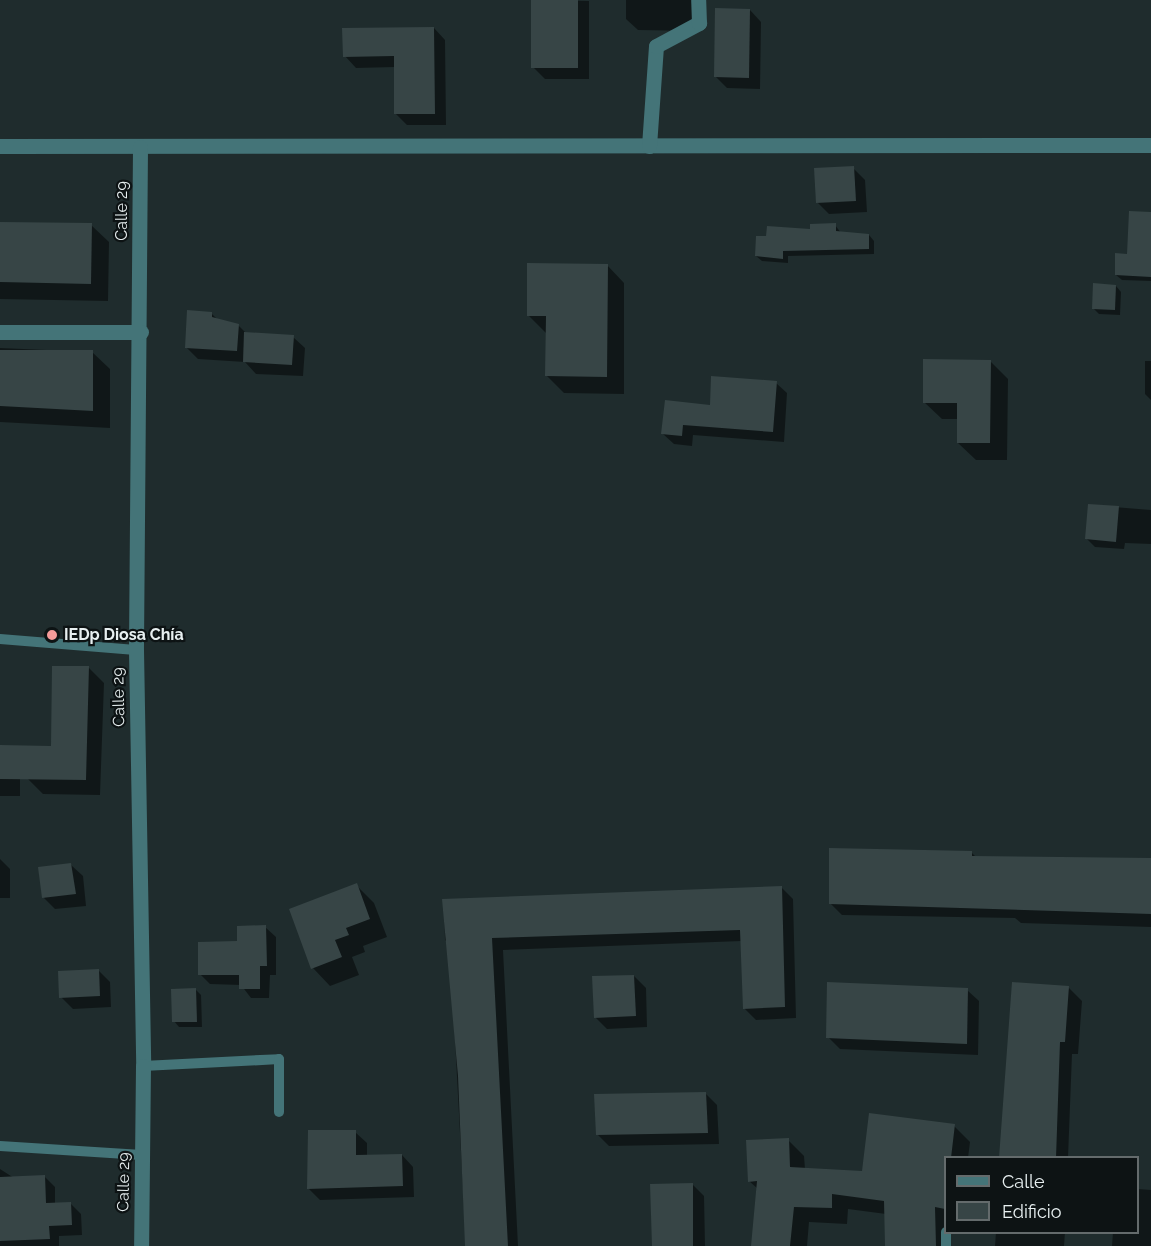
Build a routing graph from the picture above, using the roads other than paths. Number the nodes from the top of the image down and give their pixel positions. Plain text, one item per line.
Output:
1 (698, 0) edge
2 (0, 146) edge
3 (649, 146) junction
4 (1151, 146) edge
5 (140, 147) junction
6 (0, 332) edge
7 (141, 332) junction
8 (0, 639) edge
9 (136, 650) junction
10 (143, 1066) junction
11 (279, 1112) dead end
12 (0, 1146) edge
13 (142, 1155) junction
14 (141, 1246) edge

1 - 3 street
2 - 5 street
3 - 4 street
3 - 5 street
5 - 7 street, Calle 29
6 - 7 street
7 - 9 street, Calle 29
8 - 9 lane
9 - 10 street, Calle 29
10 - 11 lane
10 - 13 street, Calle 29
12 - 13 lane
13 - 14 street, Calle 29

